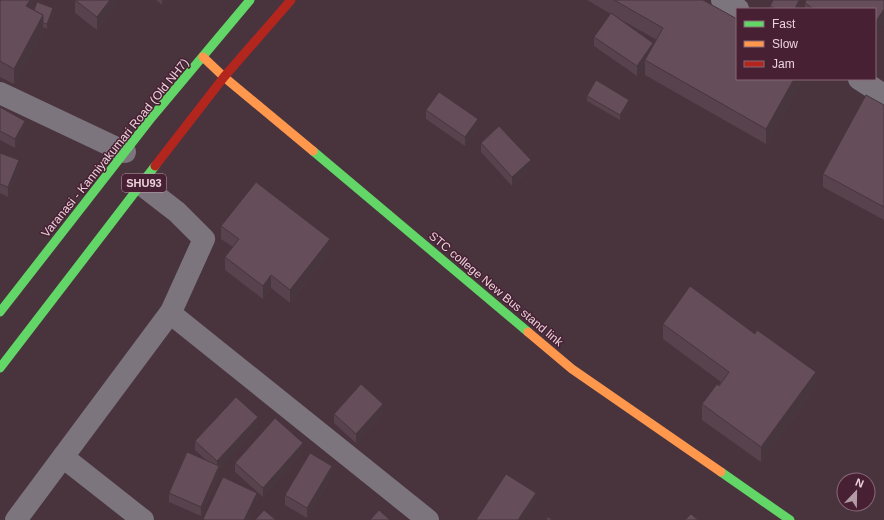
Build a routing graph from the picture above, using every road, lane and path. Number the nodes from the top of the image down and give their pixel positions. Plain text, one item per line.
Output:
1 (250, 0) edge
2 (291, 0) edge
3 (722, 0) edge
4 (736, 8) edge
5 (203, 57) junction
6 (224, 77) junction
7 (861, 80) edge
8 (883, 91) edge
9 (0, 93) edge
10 (125, 152) junction
11 (142, 185) junction
12 (0, 312) edge
13 (170, 314) junction
14 (0, 368) edge
15 (63, 457) junction
16 (16, 520) edge
17 (143, 520) edge
18 (428, 520) edge
19 (790, 520) edge

1 - 5 main road, Varanasi - Kanniyakumari Road (Old NH7) / SHU93
2 - 6 main road, SHU93
3 - 4 street
5 - 6 main road, STC college New Bus stand link
5 - 10 main road, Varanasi - Kanniyakumari Road (Old NH7) / SHU93
6 - 11 main road, SHU93
6 - 19 main road, STC college New Bus stand link
7 - 8 street
9 - 10 street
10 - 12 main road, Varanasi - Kanniyakumari Road (Old NH7) / SHU93
11 - 13 street
11 - 14 main road, SHU93
13 - 15 street
13 - 18 street
15 - 16 street
15 - 17 street

